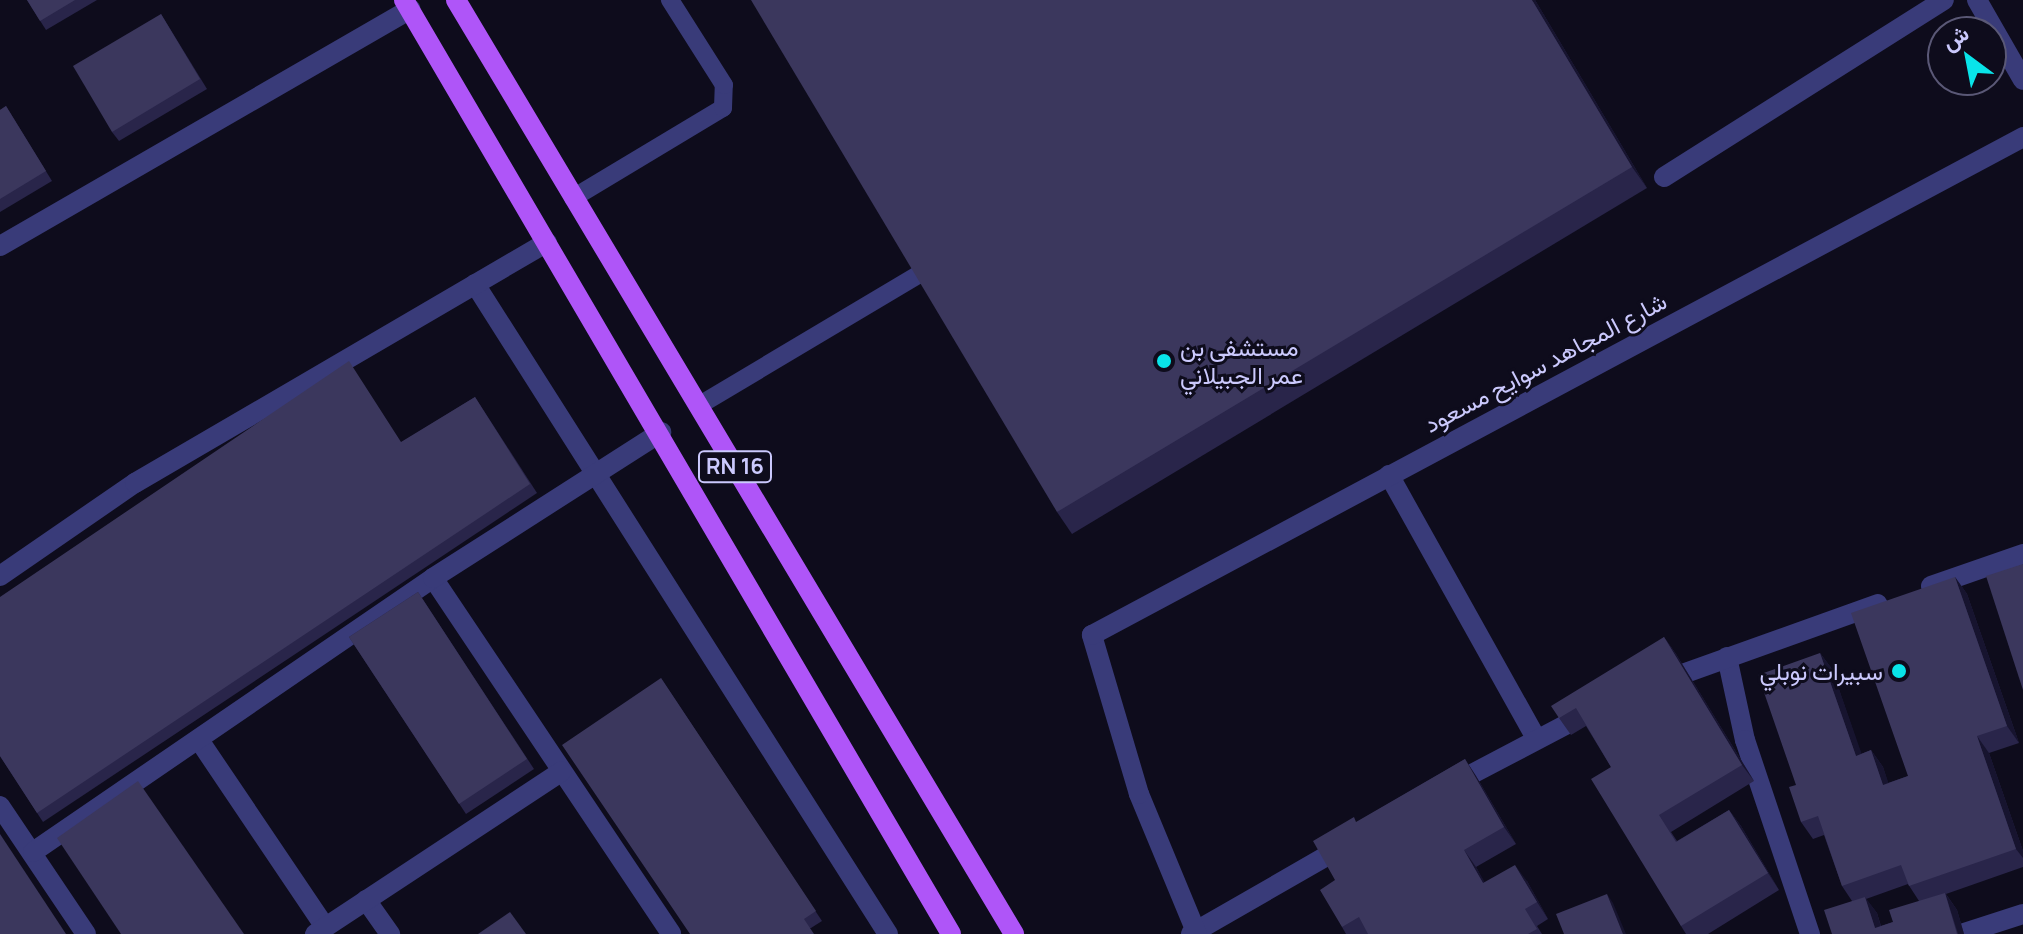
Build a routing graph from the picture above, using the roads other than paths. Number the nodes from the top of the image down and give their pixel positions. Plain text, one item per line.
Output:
1 (456, 0) edge
2 (670, 0) edge
3 (1944, 0) edge
4 (1977, 0) edge
5 (407, 4) edge
6 (2023, 80) edge
7 (2023, 137) edge
8 (1664, 177) dead end
9 (573, 198) junction
10 (547, 242) junction
11 (0, 246) edge
12 (948, 257) edge
13 (475, 284) junction
14 (698, 406) junction
15 (661, 432) junction
16 (593, 472) junction
17 (1389, 475) junction
18 (2023, 554) edge
19 (0, 576) edge
20 (433, 578) junction
21 (1727, 657) junction
22 (1644, 688) edge
23 (1604, 706) edge
24 (1535, 736) junction
25 (199, 740) junction
26 (561, 772) junction
27 (1427, 799) edge
28 (0, 806) edge
29 (6, 829) edge
30 (1359, 838) edge
31 (33, 852) junction
32 (366, 900) junction
33 (2023, 914) edge
34 (320, 930) edge
35 (1195, 933) edge
36 (86, 934) edge
37 (390, 934) edge
38 (671, 934) edge
39 (888, 934) edge
40 (951, 934) edge
41 (1014, 934) edge
42 (1810, 934) edge
43 (1961, 934) edge

1 - 9 main road, RN 16
2 - 9 lane
3 - 8 street
4 - 6 street
5 - 10 main road, RN 16
5 - 11 street
7 - 17 street, شارع المجاهد سوايح مسعود
9 - 14 main road, RN 16
10 - 13 street
10 - 15 main road, RN 16
12 - 14 lane
13 - 16 street
13 - 19 street
14 - 41 main road, RN 16
15 - 16 street
15 - 40 main road, RN 16
16 - 20 street
16 - 39 street
17 - 24 street
17 - 35 street, شارع المجاهد سوايح مسعود
18 - 21 street
20 - 25 street
20 - 26 street
21 - 22 street
21 - 42 street
23 - 24 street
24 - 27 street
25 - 31 street
25 - 34 street
26 - 32 street
26 - 38 street
28 - 29 street
29 - 31 street
30 - 35 street
31 - 36 street
32 - 34 street
32 - 37 street
33 - 43 street

